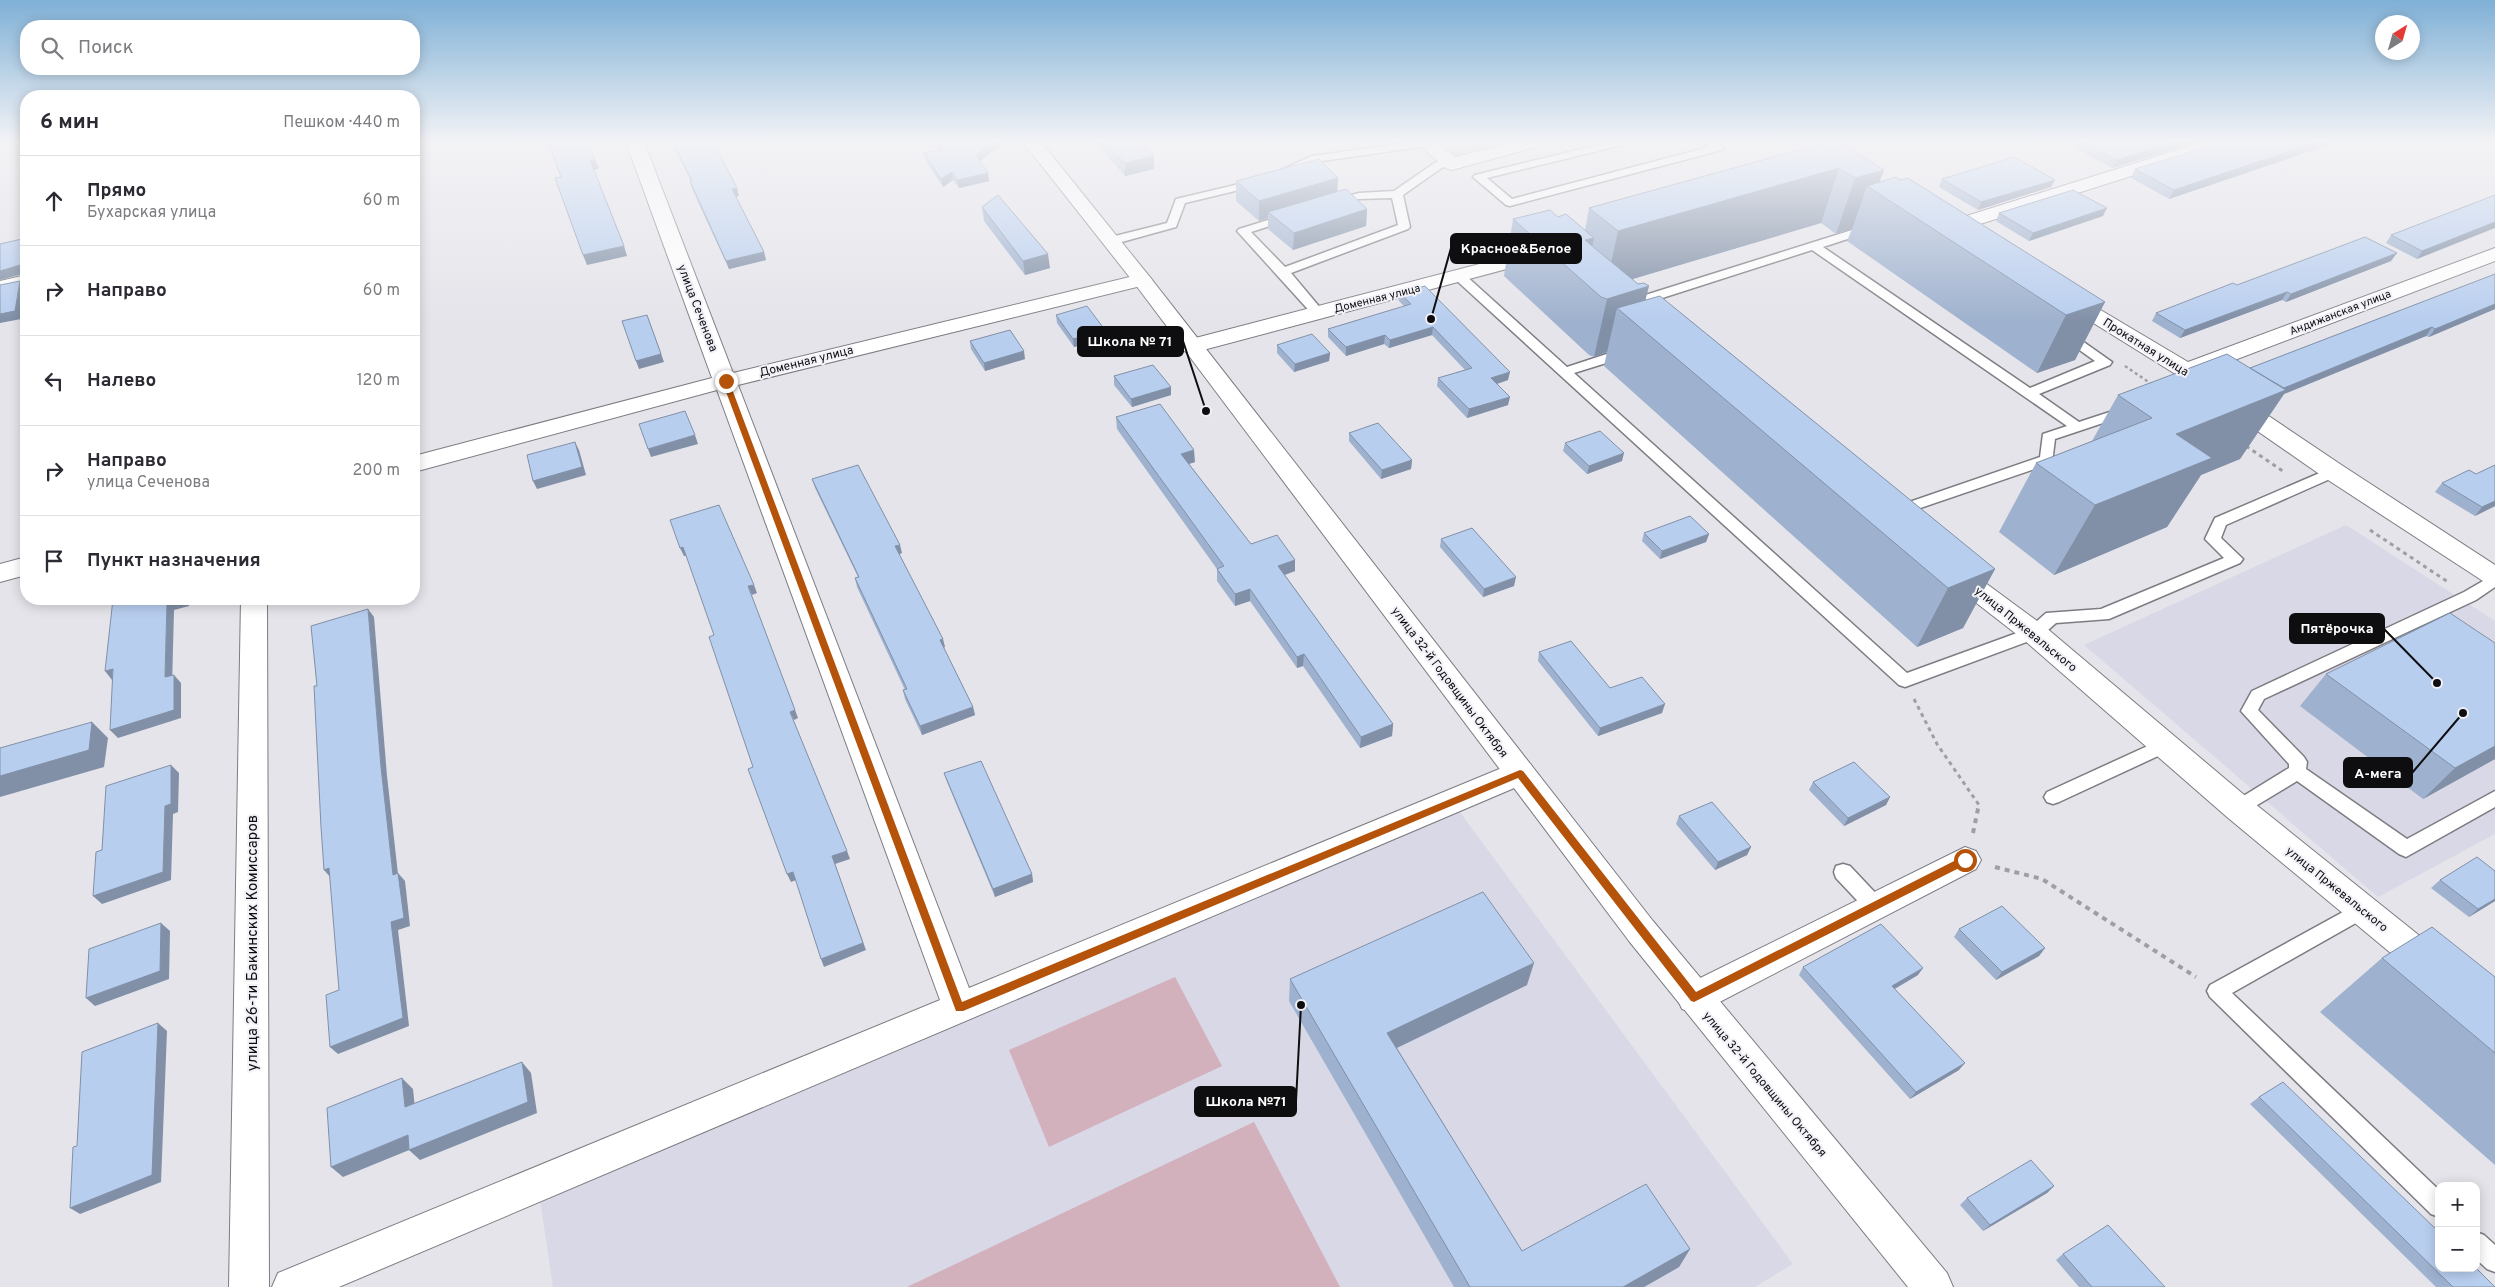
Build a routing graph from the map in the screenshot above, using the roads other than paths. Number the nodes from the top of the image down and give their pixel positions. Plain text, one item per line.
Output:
1 (658, 202) edge
2 (1080, 202) edge
3 (1180, 202) edge
4 (1338, 202) edge
5 (1399, 202) edge
6 (2011, 202) edge
7 (1324, 206) edge
8 (1297, 214) edge
9 (1883, 224) edge
10 (1112, 242) junction
11 (1976, 243) edge
12 (1814, 246) junction
13 (2495, 254) edge
14 (1557, 255) edge
15 (1284, 272) junction
16 (1460, 277) junction
17 (1142, 280) junction
18 (20, 282) edge
19 (0, 287) edge
20 (2051, 289) edge
21 (1607, 303) joint
22 (1318, 313) junction
23 (2056, 330) edge
24 (1638, 337) joint
25 (1192, 346) junction
26 (2185, 370) junction
27 (1565, 372) junction
28 (726, 381) junction
29 (2029, 393) junction
30 (2169, 395) edge
31 (2142, 404) edge
32 (2079, 428) junction
33 (420, 462) edge
34 (2334, 472) junction
35 (1877, 514) joint
36 (1904, 534) edge
37 (1934, 557) edge
38 (20, 568) edge
39 (0, 573) edge
40 (2495, 578) edge
41 (254, 605) edge
42 (2430, 614) junction
43 (2446, 625) edge
44 (2034, 632) junction
45 (2165, 745) junction
46 (2297, 772) junction
47 (1520, 773) junction
48 (2053, 797) dead end
49 (2495, 798) edge
50 (2238, 808) junction
51 (1965, 860) road end
52 (1843, 872) dead end
53 (1875, 906) junction
54 (2363, 909) junction
55 (2451, 982) edge
56 (1694, 998) junction
57 (960, 1008) junction
58 (2435, 1202) edge
59 (2480, 1247) edge
60 (2495, 1261) edge
61 (1921, 1283) edge
62 (249, 1287) edge
63 (292, 1287) edge

1 - 28 street, улица Сеченова
2 - 10 street, улица 32-й Годовщины Октября
3 - 10 lane
4 - 7 lane
5 - 15 lane
6 - 11 street
8 - 15 lane
9 - 12 lane
10 - 17 street, улица 32-й Годовщины Октября
12 - 21 lane
12 - 29 lane
13 - 26 street, Андижанская улица
14 - 16 street, Доменная улица
15 - 22 lane
16 - 22 street, Доменная улица
16 - 27 lane
17 - 25 street, улица 32-й Годовщины Октября
17 - 28 street, Доменная улица
18 - 19 street
20 - 26 street, Прокатная улица
21 - 24 street
22 - 25 street, Доменная улица
23 - 29 lane
24 - 27 lane
25 - 47 street, улица 32-й Годовщины Октября
26 - 30 lane
26 - 34 street, Прокатная улица
27 - 44 lane
28 - 33 street, Доменная улица
28 - 57 street, улица Сеченова
29 - 32 lane
31 - 32 lane
32 - 35 lane
34 - 40 street, Прокатная улица
34 - 44 lane
35 - 36 street
37 - 44 street, улица Пржевальского
38 - 39 street
40 - 42 lane
41 - 62 street, улица 26-ти Бакинских Комиссаров
42 - 43 lane
42 - 46 lane
44 - 45 street, улица Пржевальского
45 - 48 lane
45 - 50 street, улица Пржевальского
46 - 49 lane
46 - 50 lane
47 - 56 street, улица 32-й Годовщины Октября
47 - 57 street
50 - 54 street, улица Пржевальского
51 - 53 street
52 - 53 lane
53 - 56 street
54 - 55 street, улица Пржевальского
54 - 58 lane
56 - 61 street, улица 32-й Годовщины Октября
57 - 63 street
59 - 60 lane

